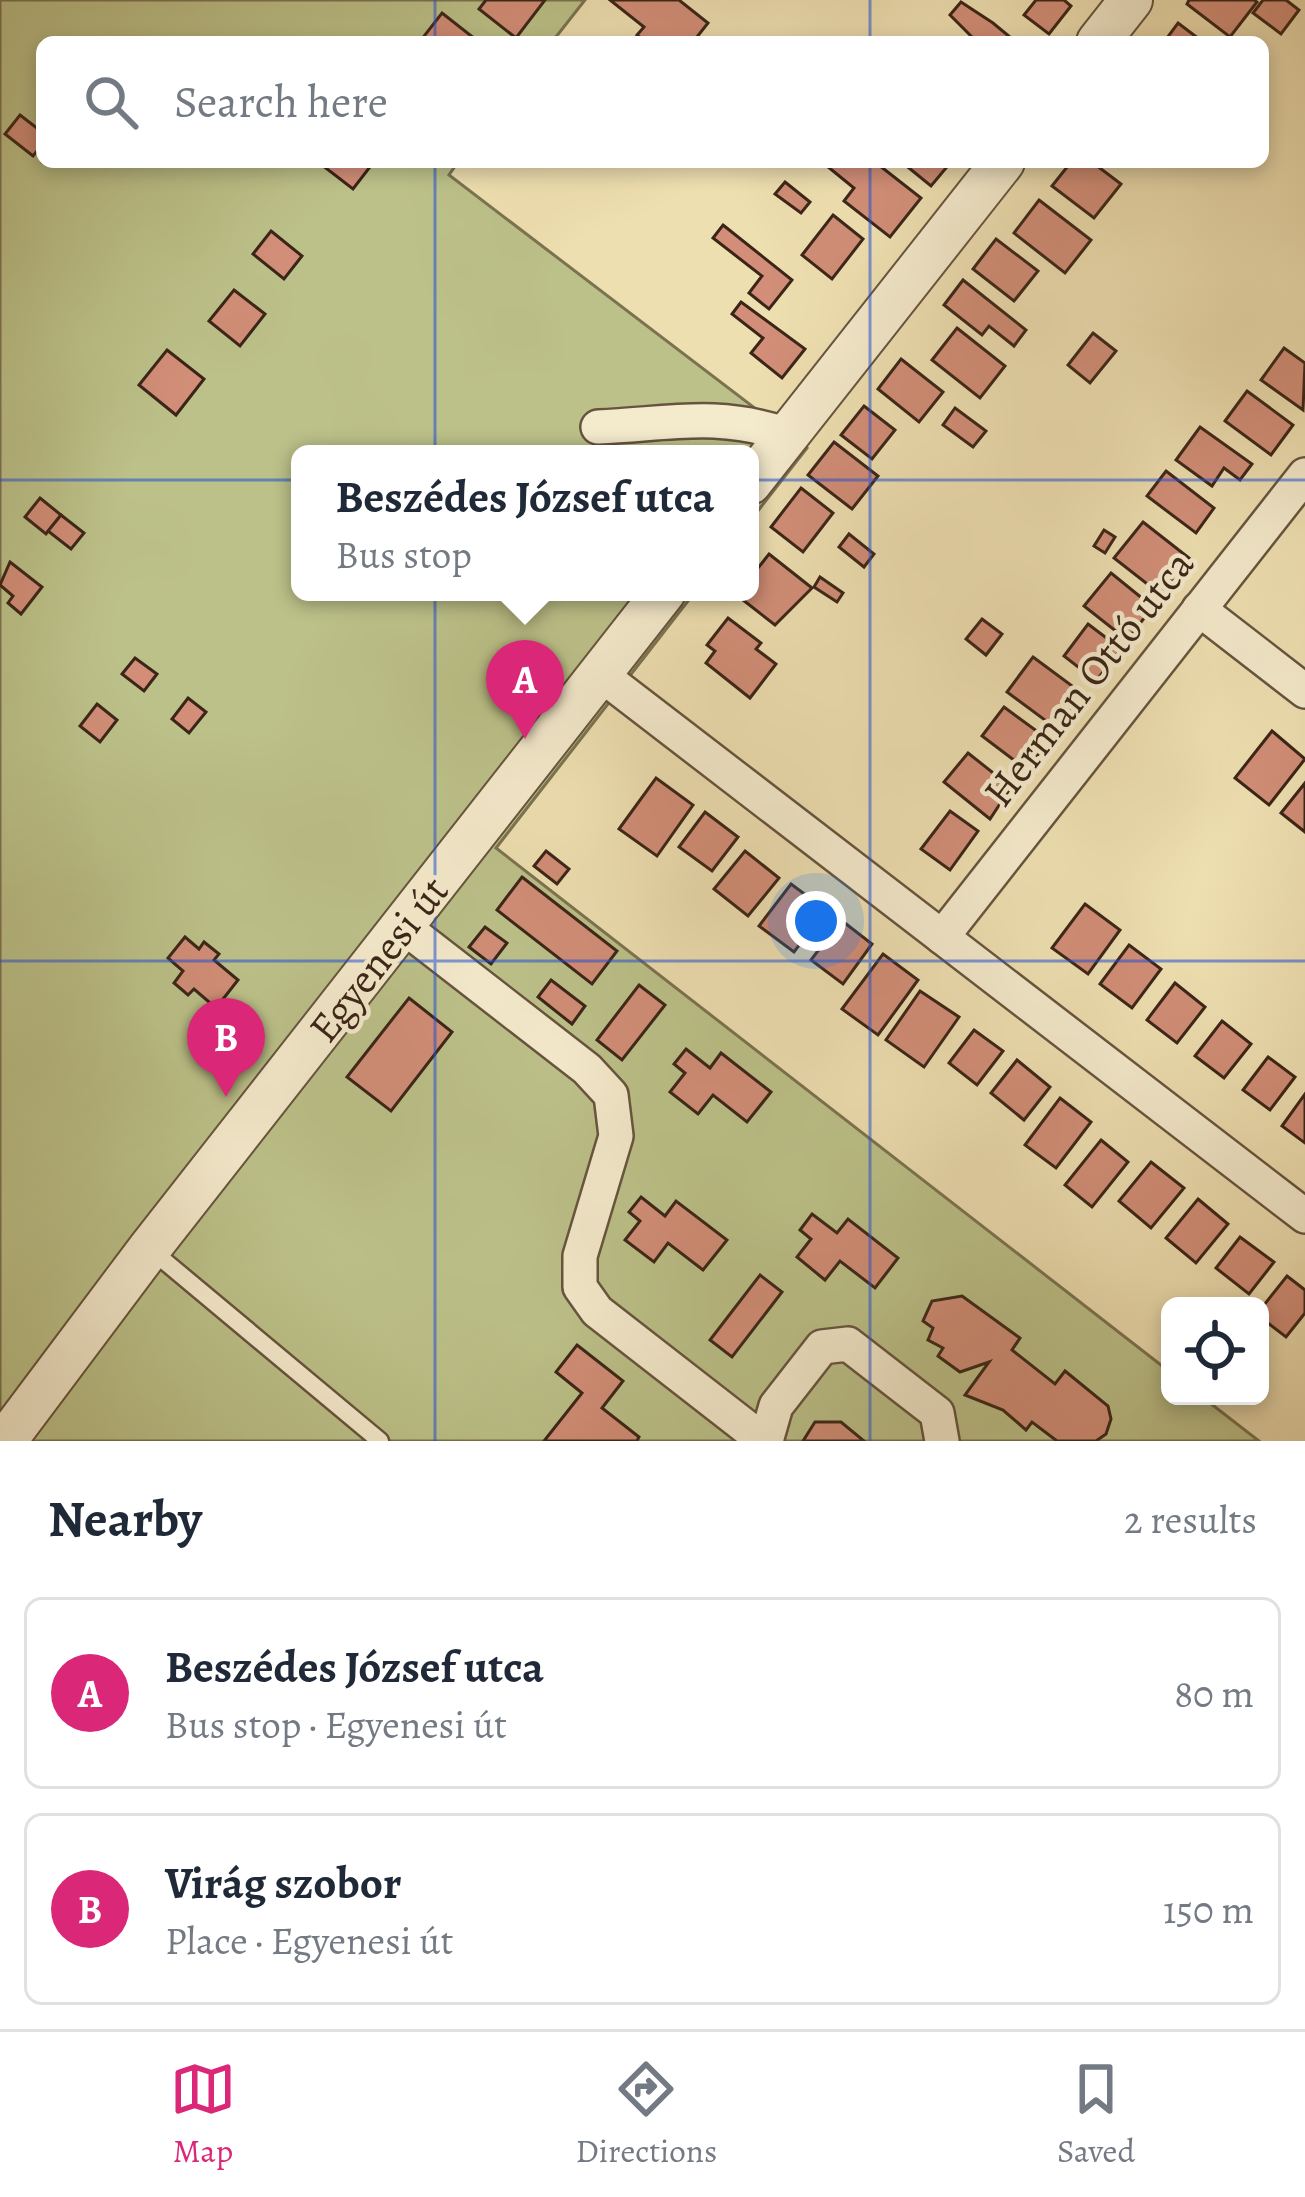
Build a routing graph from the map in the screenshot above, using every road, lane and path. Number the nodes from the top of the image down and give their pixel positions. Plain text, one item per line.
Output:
1 (1131, 0) edge
2 (1103, 36) edge
3 (998, 168) edge
4 (598, 427) dead end
5 (788, 435) junction
6 (759, 472) edge
7 (1305, 475) edge
8 (657, 601) edge
9 (1199, 609) junction
10 (600, 674) junction
11 (1305, 691) edge
12 (404, 927) junction
13 (942, 937) junction
14 (1305, 1216) edge
15 (149, 1249) junction
16 (5, 1441) edge
17 (380, 1441) edge
18 (765, 1441) edge
19 (942, 1441) edge

1 - 2 street
3 - 5 street
4 - 5 street
5 - 6 street
7 - 9 street, Herman Ottó utca
8 - 10 street, Egyenesi út
9 - 11 street
9 - 13 street, Herman Ottó utca
10 - 12 street, Egyenesi út
10 - 13 street
12 - 15 street, Egyenesi út
12 - 18 street
13 - 14 street
15 - 16 street, Egyenesi út
15 - 17 lane
18 - 19 street

